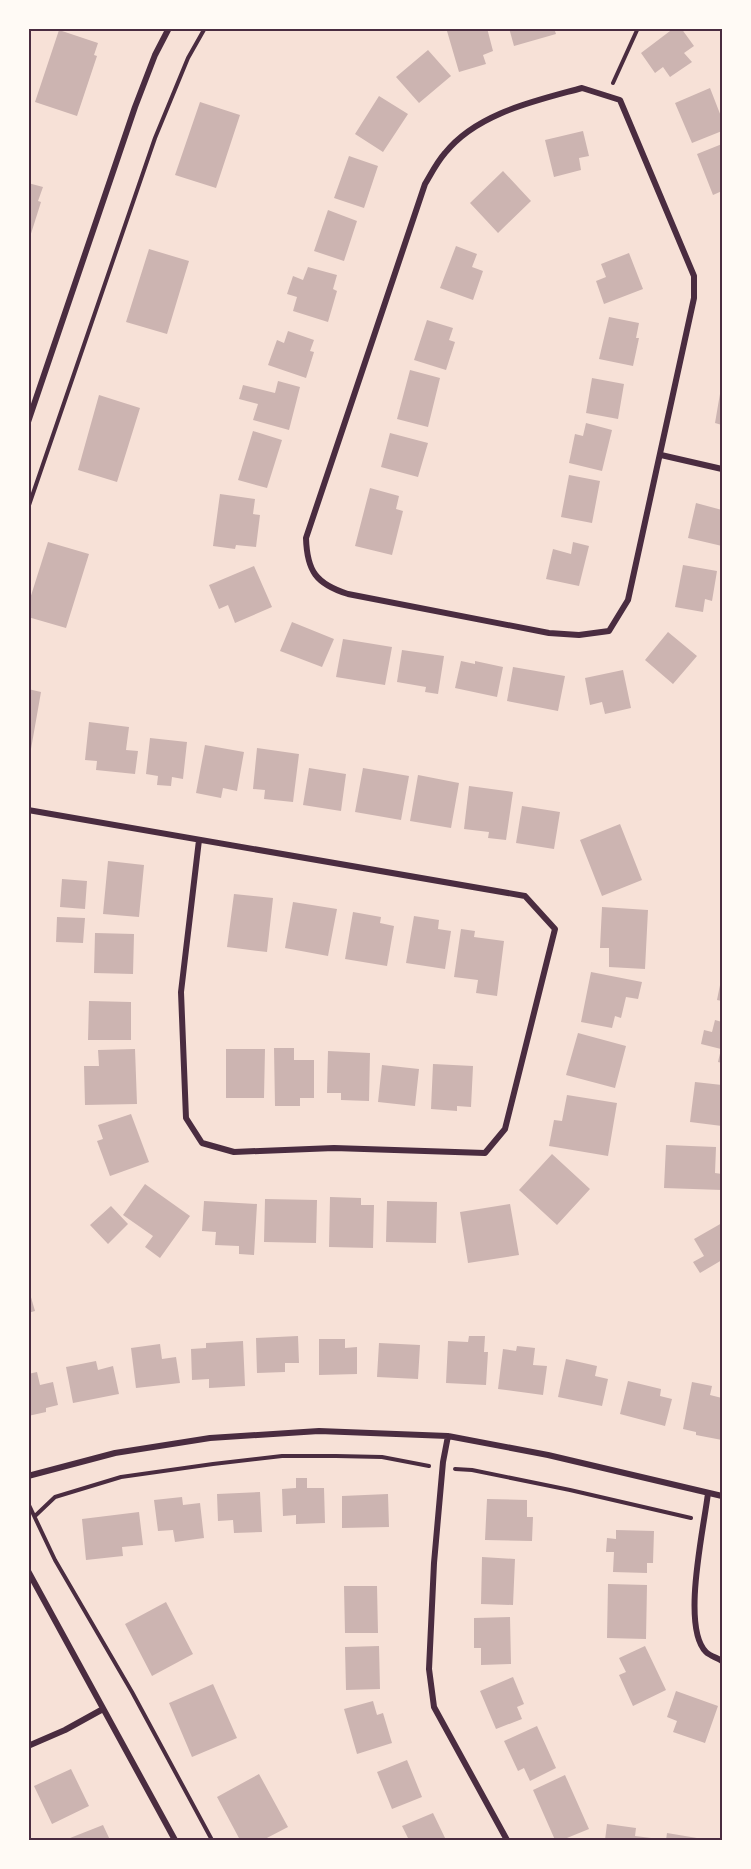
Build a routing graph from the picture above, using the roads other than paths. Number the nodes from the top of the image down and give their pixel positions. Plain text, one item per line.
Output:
1 (169, 28) edge
2 (28, 422) edge
3 (661, 455) junction
4 (723, 469) edge
5 (28, 810) edge
6 (199, 840) junction
7 (448, 1436) junction
8 (28, 1476) edge
9 (708, 1493) junction
10 (723, 1496) edge
11 (28, 1571) edge
12 (723, 1661) edge
13 (103, 1708) junction
14 (28, 1746) edge
15 (175, 1840) edge
16 (507, 1840) edge

1 - 2 street
3 - 3 street
3 - 4 street
5 - 6 street
6 - 6 street
7 - 8 street
7 - 9 street
7 - 16 street
9 - 10 street
9 - 12 street
11 - 13 street
13 - 14 street
13 - 15 street

